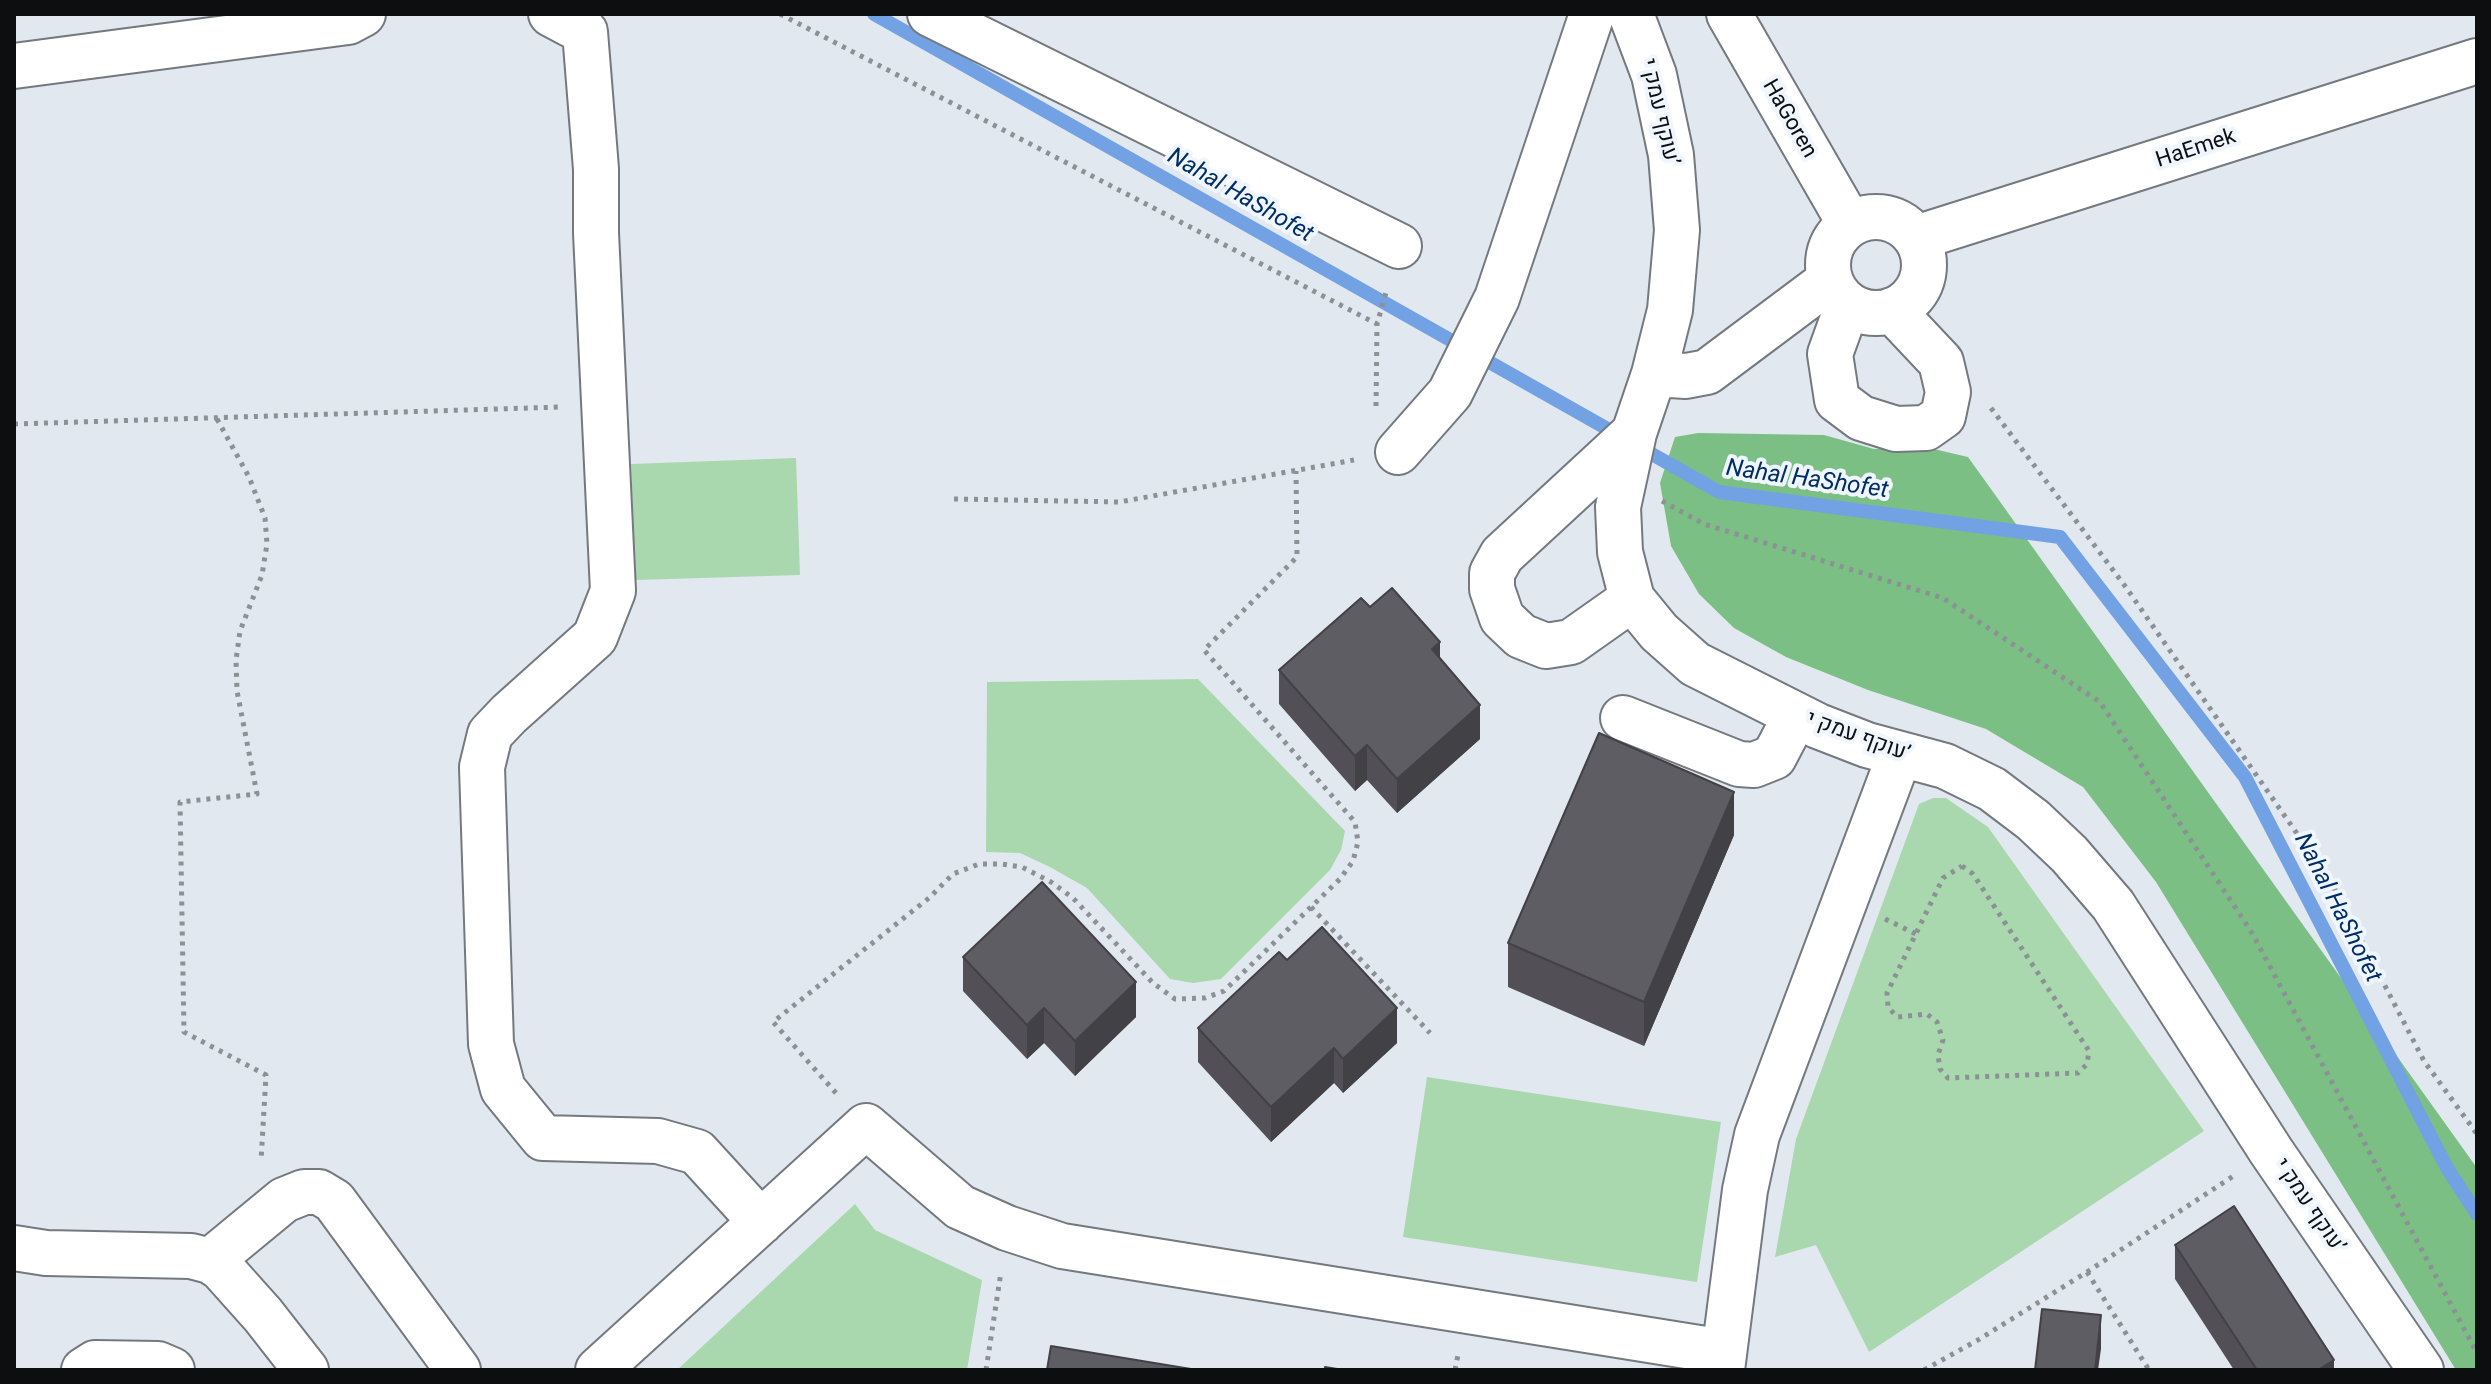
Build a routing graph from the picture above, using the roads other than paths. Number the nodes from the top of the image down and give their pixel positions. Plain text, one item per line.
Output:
1 (363, 14) edge
2 (551, 14) edge
3 (930, 14) edge
4 (1592, 14) edge
5 (1631, 14) edge
6 (1729, 14) edge
7 (2477, 61) edge
8 (14, 66) edge
9 (1850, 224) junction
10 (1916, 238) junction
11 (1399, 246) dead end
12 (1839, 292) junction
13 (1892, 310) junction
14 (1654, 374) junction
15 (1634, 433) junction
16 (1398, 452) road end
17 (1632, 599) junction
18 (1796, 715) junction
19 (1623, 718) dead end
20 (1900, 754) junction
21 (761, 1222) junction
22 (25, 1254) edge
23 (210, 1261) junction
24 (1723, 1361) edge
25 (84, 1370) edge
26 (172, 1370) edge
27 (306, 1370) edge
28 (458, 1370) edge
29 (598, 1370) edge
30 (2421, 1370) edge

1 - 8 street
2 - 21 street
3 - 11 street
4 - 16 street
5 - 14 street, עוקף עמק י’
6 - 9 street, HaGoren
7 - 10 street, HaEmek
9 - 10 street
9 - 12 street
10 - 13 street
12 - 13 street
12 - 13 street
12 - 14 street
14 - 15 street, עוקף עמק י’
15 - 17 street, עוקף עמק י’
15 - 17 street
17 - 18 street, עוקף עמק י’
18 - 19 street
18 - 20 street, עוקף עמק י’
20 - 24 street
20 - 30 street, עוקף עמק י’
21 - 24 street
21 - 29 street
22 - 23 street
23 - 27 street
23 - 28 street
25 - 26 street

